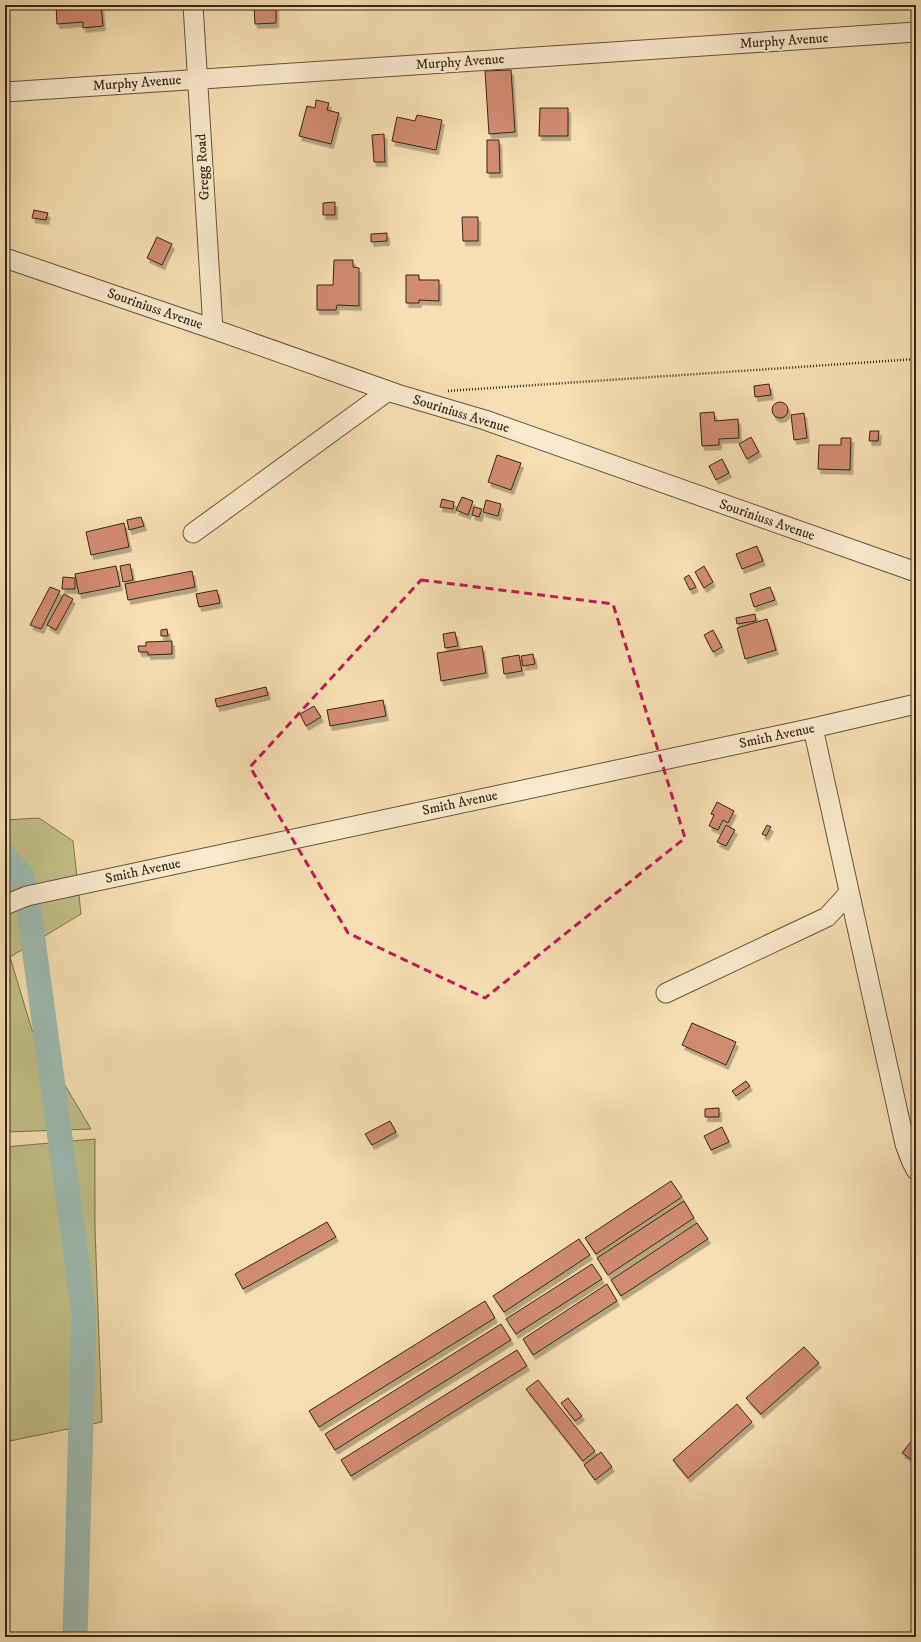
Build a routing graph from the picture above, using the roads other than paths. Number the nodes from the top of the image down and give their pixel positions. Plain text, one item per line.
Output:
1 (193, 5) edge
2 (916, 32) edge
3 (198, 79) junction
4 (5, 92) edge
5 (5, 258) edge
6 (213, 328) junction
7 (388, 391) junction
8 (193, 533) dead end
9 (916, 572) edge
10 (916, 704) edge
11 (813, 728) junction
12 (849, 893) junction
13 (5, 904) edge
14 (666, 993) dead end
15 (916, 1170) edge

1 - 3 street, Gregg Road
2 - 3 street, Murphy Avenue
3 - 4 street, Murphy Avenue
3 - 6 street, Gregg Road
5 - 6 street, Souriniuss Avenue
6 - 7 street, Souriniuss Avenue
7 - 8 street
7 - 9 street, Souriniuss Avenue
10 - 11 street, Smith Avenue
11 - 12 street
11 - 13 street, Smith Avenue
12 - 14 street
12 - 15 street

